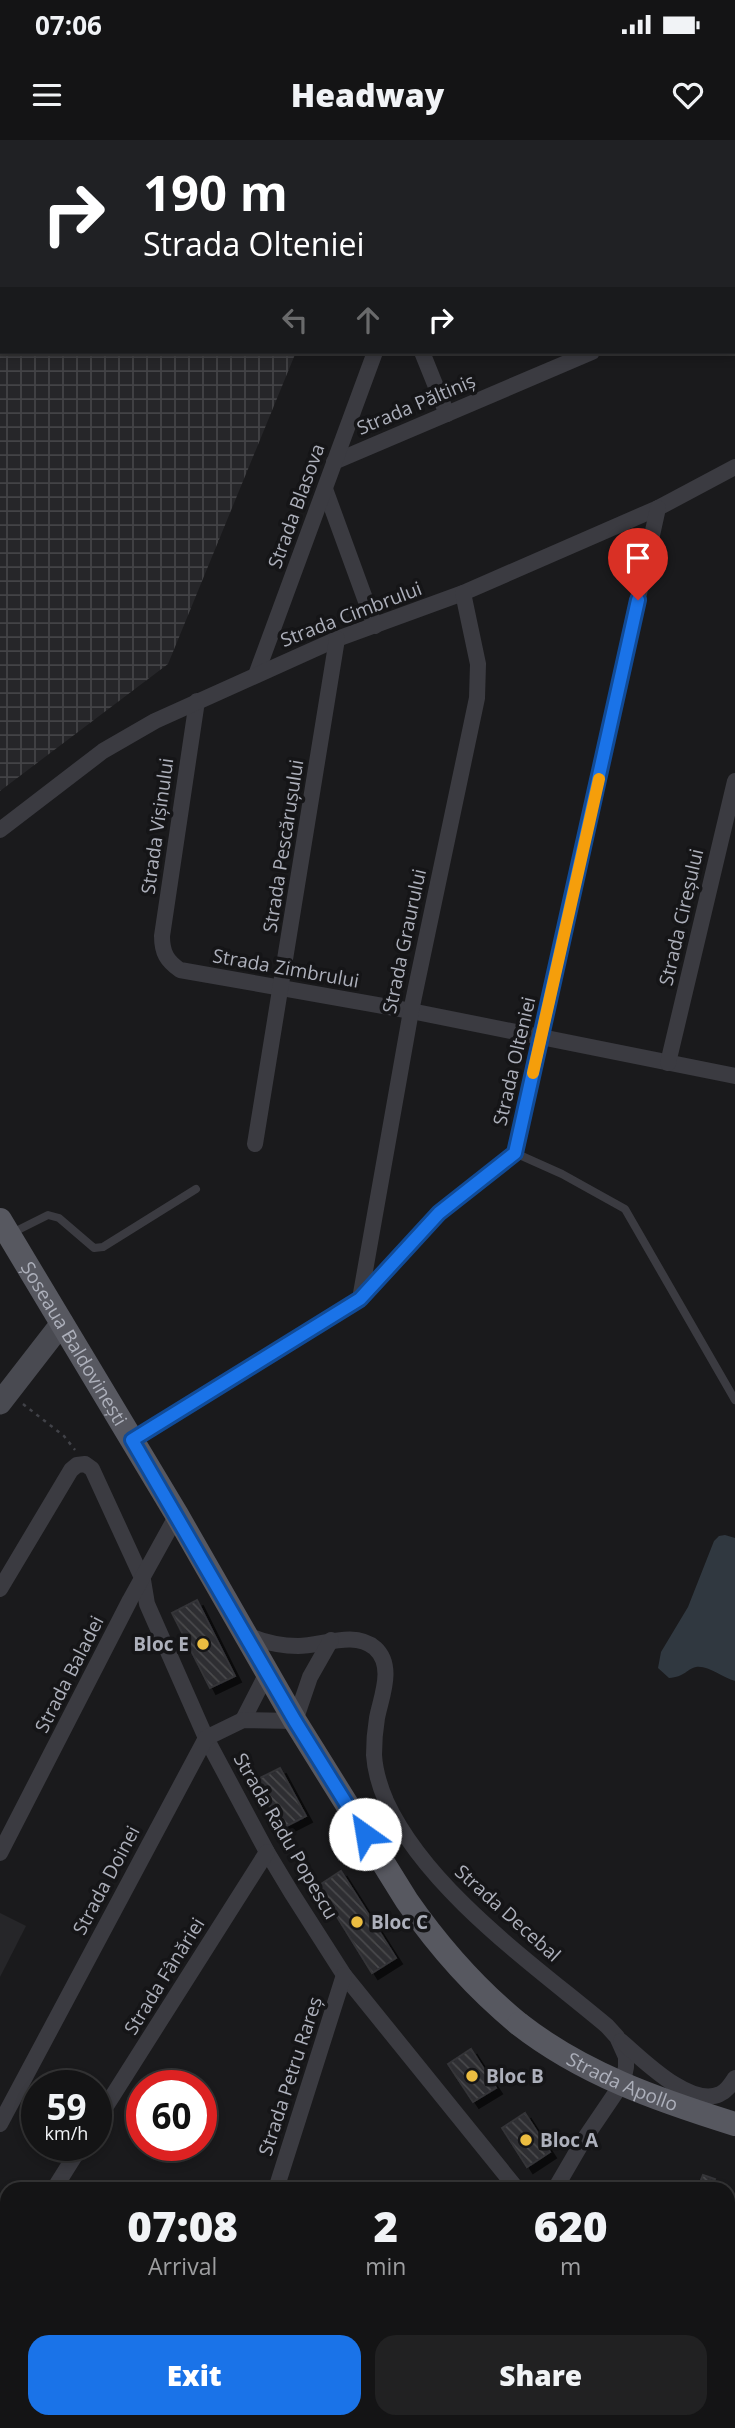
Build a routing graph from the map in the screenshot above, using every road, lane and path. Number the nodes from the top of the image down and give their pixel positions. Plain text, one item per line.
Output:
1 (374, 354) edge
2 (423, 354) edge
3 (587, 354) edge
4 (447, 414) junction
5 (334, 462) junction
6 (735, 467) edge
7 (325, 489) junction
8 (658, 508) junction
9 (463, 593) junction
10 (374, 626) junction
11 (337, 639) junction
12 (256, 675) junction
13 (197, 702) junction
14 (735, 780) edge
15 (0, 830) edge
16 (165, 956) joint
17 (281, 988) junction
18 (411, 1010) junction
19 (541, 1038) junction
20 (668, 1063) junction
21 (735, 1076) edge
22 (254, 1143) dead end
23 (515, 1153) junction
24 (196, 1189) dead end
25 (4, 1227) edge
26 (360, 1299) junction
27 (62, 1323) junction
28 (4, 1398) edge
29 (735, 1400) edge
30 (132, 1440) junction
31 (85, 1464) junction
32 (177, 1515) junction
33 (143, 1580) junction
34 (0, 1589) edge
35 (247, 1635) junction
36 (331, 1640) junction
37 (268, 1671) junction
38 (243, 1720) junction
39 (295, 1721) junction
40 (206, 1738) junction
41 (267, 1852) junction
42 (0, 1853) edge
43 (344, 1975) junction
44 (519, 2024) joint
45 (617, 2037) junction
46 (735, 2078) edge
47 (112, 2097) edge
48 (0, 2124) edge
49 (735, 2124) edge
50 (72, 2161) edge
51 (58, 2182) edge
52 (278, 2182) edge
53 (511, 2182) edge
54 (559, 2182) edge

1 - 5 street, Strada Blasova
2 - 4 street
3 - 4 street, Strada Păltiniș
4 - 5 street, Strada Păltiniș
5 - 7 street, Strada Blasova
6 - 8 street, Strada Cimbrului
7 - 10 street
7 - 12 street, Strada Blasova
8 - 9 street, Strada Cimbrului
8 - 19 street, Strada Olteniei
9 - 10 street, Strada Cimbrului
9 - 18 street, Strada Graurului
10 - 11 street, Strada Cimbrului
11 - 12 street, Strada Cimbrului
11 - 17 street, Strada Pescărușului
12 - 13 street, Strada Cimbrului
13 - 15 street, Strada Cimbrului
13 - 16 street, Strada Vișinului
14 - 20 street, Strada Cireșului
16 - 17 street, Strada Zimbrului
17 - 18 street, Strada Zimbrului
17 - 22 street, Strada Pescărușului
18 - 19 street, Strada Zimbrului
18 - 26 street, Strada Graurului
19 - 20 street, Strada Zimbrului
19 - 23 street, Strada Olteniei
20 - 21 street, Strada Zimbrului
23 - 26 street, Strada Olteniei
23 - 29 lane
24 - 25 lane
25 - 27 main road, Șoseaua Baldovinești
26 - 30 street, Strada Olteniei
27 - 28 street
27 - 30 main road, Șoseaua Baldovinești
28 - 31 path
30 - 32 main road, Șoseaua Baldovinești
31 - 33 street, Strada Radu Popescu
31 - 34 street
32 - 33 street, Strada Baladei
32 - 35 main road, Șoseaua Baldovinești
33 - 40 street, Strada Radu Popescu
33 - 42 street, Strada Baladei
35 - 36 street, Strada Decebal
35 - 37 main road, Șoseaua Baldovinești
36 - 39 street
36 - 45 street, Strada Decebal
37 - 38 street
37 - 39 main road, Șoseaua Baldovinești
38 - 39 street
38 - 40 street
39 - 44 main road, Șoseaua Baldovinești
40 - 41 street, Strada Radu Popescu
40 - 48 street, Strada Doinei
41 - 43 street, Strada Radu Popescu
41 - 47 street, Strada Fânăriei
43 - 52 street, Strada Petru Rareș
43 - 53 street, Strada Radu Popescu
44 - 49 main road, Strada Apollo, bridge
45 - 46 street, Strada Decebal
45 - 54 street
50 - 51 street

